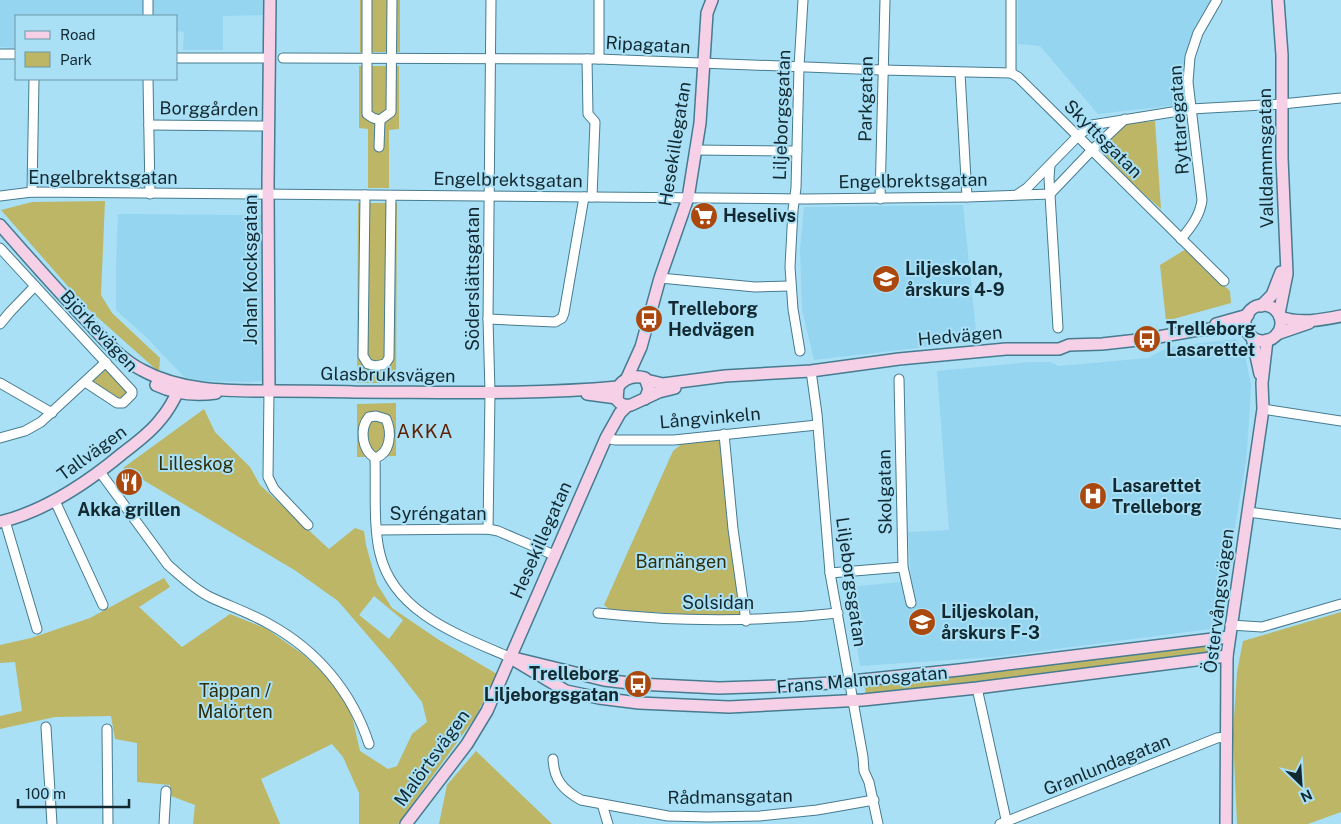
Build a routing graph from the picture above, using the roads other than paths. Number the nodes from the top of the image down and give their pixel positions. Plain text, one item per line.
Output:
1 (148, 0) edge
2 (270, 0) edge
3 (367, 0) edge
4 (392, 0) edge
5 (491, 0) edge
6 (600, 0) edge
7 (712, 0) edge
8 (803, 0) edge
9 (885, 0) edge
10 (1011, 0) edge
11 (1217, 0) edge
12 (1278, 0) edge
13 (148, 15) edge
14 (0, 54) edge
15 (15, 54) edge
16 (178, 58) edge
17 (269, 58) junction
18 (283, 58) dead end
19 (367, 58) junction
20 (392, 58) junction
21 (491, 58) junction
22 (587, 59) junction
23 (599, 59) junction
24 (704, 64) junction
25 (799, 67) junction
26 (882, 70) junction
27 (960, 73) junction
28 (1011, 73) junction
29 (34, 80) edge
30 (148, 80) edge
31 (1341, 98) edge
32 (1282, 104) junction
33 (1191, 109) junction
34 (1125, 119) junction
35 (380, 120) junction
36 (149, 125) junction
37 (268, 126) junction
38 (1078, 136) junction
39 (379, 147) dead end
40 (696, 150) junction
41 (1092, 150) junction
42 (797, 151) junction
43 (1050, 165) junction
44 (32, 192) junction
45 (150, 194) junction
46 (268, 194) junction
47 (1050, 194) junction
48 (365, 195) junction
49 (1016, 195) junction
50 (0, 196) edge
51 (391, 196) junction
52 (490, 197) junction
53 (588, 197) junction
54 (967, 197) junction
55 (688, 198) junction
56 (794, 199) junction
57 (880, 200) junction
58 (0, 225) edge
59 (0, 234) edge
60 (1181, 239) junction
61 (0, 248) edge
62 (1286, 250) junction
63 (660, 278) junction
64 (1224, 281) dead end
65 (35, 286) junction
66 (790, 286) junction
67 (1261, 306) junction
68 (1248, 314) junction
69 (1279, 316) junction
70 (1341, 316) edge
71 (488, 319) junction
72 (1317, 320) junction
73 (0, 324) edge
74 (1058, 328) dead end
75 (1198, 330) junction
76 (1249, 333) junction
77 (1272, 337) junction
78 (641, 347) junction
79 (800, 351) dead end
80 (106, 362) junction
81 (811, 371) junction
82 (725, 376) junction
83 (627, 378) junction
84 (646, 379) junction
85 (899, 379) dead end
86 (85, 382) junction
87 (0, 383) edge
88 (1262, 383) junction
89 (179, 388) junction
90 (269, 391) junction
91 (490, 393) junction
92 (620, 397) junction
93 (645, 399) junction
94 (1263, 409) junction
95 (52, 413) junction
96 (1341, 421) edge
97 (817, 425) junction
98 (724, 434) junction
99 (0, 438) edge
100 (606, 438) junction
101 (375, 458) junction
102 (100, 472) junction
103 (55, 501) junction
104 (1248, 512) junction
105 (3, 521) edge
106 (1341, 524) edge
107 (308, 525) dead end
108 (488, 529) junction
109 (377, 530) junction
110 (554, 555) junction
111 (903, 567) junction
112 (830, 573) junction
113 (911, 603) dead end
114 (1341, 604) edge
115 (102, 605) dead end
116 (598, 613) dead end
117 (838, 613) junction
118 (746, 620) junction
119 (37, 629) dead end
120 (1229, 631) junction
121 (1227, 656) junction
122 (509, 657) junction
123 (850, 681) junction
124 (977, 688) junction
125 (853, 701) junction
126 (46, 727) dead end
127 (107, 729) dead end
128 (1225, 737) junction
129 (369, 744) dead end
130 (553, 759) dead end
131 (166, 792) dead end
132 (874, 800) junction
133 (602, 804) junction
134 (668, 820) edge
135 (761, 820) edge
136 (1004, 823) edge
137 (52, 824) edge
138 (108, 824) edge
139 (164, 824) edge
140 (406, 824) edge
141 (608, 824) edge
142 (878, 824) edge
143 (1226, 824) edge

1 - 13 street
2 - 17 street, Johan Kocksgatan
3 - 19 street
4 - 20 street
5 - 21 street, Söderslättsgatan
6 - 23 street
7 - 24 street, Hesekillegatan
8 - 25 street, Liljeborgsgatan
9 - 26 street, Parkgatan
10 - 28 street
11 - 33 street, Ryttaregatan
12 - 32 street, Valldammsgatan
14 - 15 street
16 - 17 street
17 - 37 street, Johan Kocksgatan
18 - 19 street, Ripagatan
19 - 20 street, Ripagatan
19 - 35 street
20 - 21 street, Ripagatan
20 - 35 street
21 - 22 street, Ripagatan
21 - 52 street, Söderslättsgatan
22 - 23 street, Ripagatan
22 - 53 street
23 - 24 street, Ripagatan
24 - 25 street, Ripagatan
24 - 40 street, Hesekillegatan
25 - 26 street, Ripagatan
25 - 42 street, Liljeborgsgatan
26 - 27 street, Ripagatan
26 - 57 street, Parkgatan
27 - 28 street, Ripagatan
27 - 54 street
28 - 38 street, Skyttsgatan
29 - 44 street
30 - 36 street
31 - 32 street
32 - 33 street
32 - 62 street, Valldammsgatan
33 - 34 street
33 - 60 street, Ryttaregatan
34 - 38 street
34 - 41 street
35 - 39 street
36 - 37 street, Borggården
36 - 45 street
37 - 46 street, Johan Kocksgatan
38 - 41 street, Skyttsgatan
38 - 43 street
40 - 42 street
40 - 55 street, Hesekillegatan
41 - 47 street
41 - 60 street, Skyttsgatan
42 - 56 street, Liljeborgsgatan
43 - 47 street
43 - 49 street
44 - 45 street, Engelbrektsgatan
44 - 50 street, Engelbrektsgatan
45 - 46 street, Engelbrektsgatan
46 - 48 street, Engelbrektsgatan
46 - 90 street, Johan Kocksgatan
47 - 49 street, Engelbrektsgatan
47 - 74 street
48 - 51 street, Engelbrektsgatan
48 - 51 street
49 - 54 street, Engelbrektsgatan
51 - 52 street, Engelbrektsgatan
52 - 53 street, Engelbrektsgatan
52 - 71 street, Söderslättsgatan
53 - 55 street, Engelbrektsgatan
53 - 71 street
54 - 57 street, Engelbrektsgatan
55 - 56 street, Engelbrektsgatan
55 - 63 street, Hesekillegatan
56 - 57 street, Engelbrektsgatan
56 - 66 street, Liljeborgsgatan
58 - 89 street, Glasbruksvägen
59 - 89 street, Glasbruksvägen
60 - 64 street, Skyttsgatan
61 - 65 street, Björkevägen
62 - 67 street, Hedvägen
62 - 69 street, Valldammsgatan
63 - 66 street
63 - 78 street, Hesekillegatan
65 - 73 street
65 - 80 street, Björkevägen
66 - 79 street, Liljeborgsgatan
67 - 68 street, Hedvägen
67 - 69 street
68 - 75 street, Hedvägen
68 - 76 street
69 - 72 street
69 - 77 street
70 - 72 street
71 - 91 street, Söderslättsgatan
72 - 77 street
75 - 76 street, Hedvägen
75 - 81 street, Hedvägen
76 - 77 street, Hedvägen
76 - 88 street, Östervångsvägen
77 - 88 street, Östervångsvägen
78 - 83 street, Hesekillegatan
78 - 84 street, Hesekillegatan
80 - 86 street
80 - 86 street, Björkevägen
81 - 82 street, Hedvägen
81 - 97 street, Liljeborgsgatan
82 - 84 street, Hedvägen
82 - 93 street, Hedvägen
83 - 84 street, Hedvägen
83 - 92 street
84 - 93 street
85 - 111 street, Skolgatan
86 - 95 street
87 - 95 street
88 - 94 street, Östervångsvägen
89 - 90 street, Glasbruksvägen
89 - 102 street, Tallvägen
90 - 91 street, Glasbruksvägen
90 - 107 street, Johan Kocksgatan
91 - 92 street, Glasbruksvägen
91 - 108 street, Söderslättsgatan
92 - 93 street, Hedvägen
92 - 100 street, Hesekillegatan
94 - 96 street
94 - 104 street, Östervångsvägen
95 - 99 street
97 - 98 street, Långvinkeln
97 - 112 street, Liljeborgsgatan
98 - 100 street, Långvinkeln
98 - 118 street
100 - 110 street, Hesekillegatan
101 - 101 street
101 - 109 street, Frans Malmrosgatan
102 - 103 street, Tallvägen
102 - 129 street
103 - 105 street, Tallvägen
103 - 115 street
104 - 106 street
104 - 120 street, Östervångsvägen
105 - 119 street
108 - 109 street, Syréngatan
108 - 110 street, Syréngatan
109 - 122 street, Frans Malmrosgatan
110 - 122 street, Hesekillegatan
111 - 112 street
111 - 113 street, Skolgatan
112 - 117 street, Liljeborgsgatan
114 - 120 street
116 - 118 street, Solsidan
117 - 118 street, Solsidan
117 - 123 street, Liljeborgsgatan
120 - 121 street, Östervångsvägen
120 - 123 street, Frans Malmrosgatan
121 - 124 street, Frans Malmrosgatan
121 - 128 street, Östervångsvägen
122 - 123 street, Frans Malmrosgatan
122 - 125 street, Frans Malmrosgatan
122 - 140 street, Malörtsvägen
123 - 125 street, Liljeborgsgatan
124 - 125 street, Frans Malmrosgatan
124 - 136 street
125 - 132 street, Liljeborgsgatan
126 - 137 street
127 - 138 street
128 - 136 street, Granlundagatan
128 - 143 street, Östervångsvägen
130 - 133 street, Rådmansgatan
131 - 139 street
132 - 135 street, Rådmansgatan
132 - 142 street, Liljeborgsgatan
133 - 134 street, Rådmansgatan
133 - 141 street
134 - 135 street, Rådmansgatan

